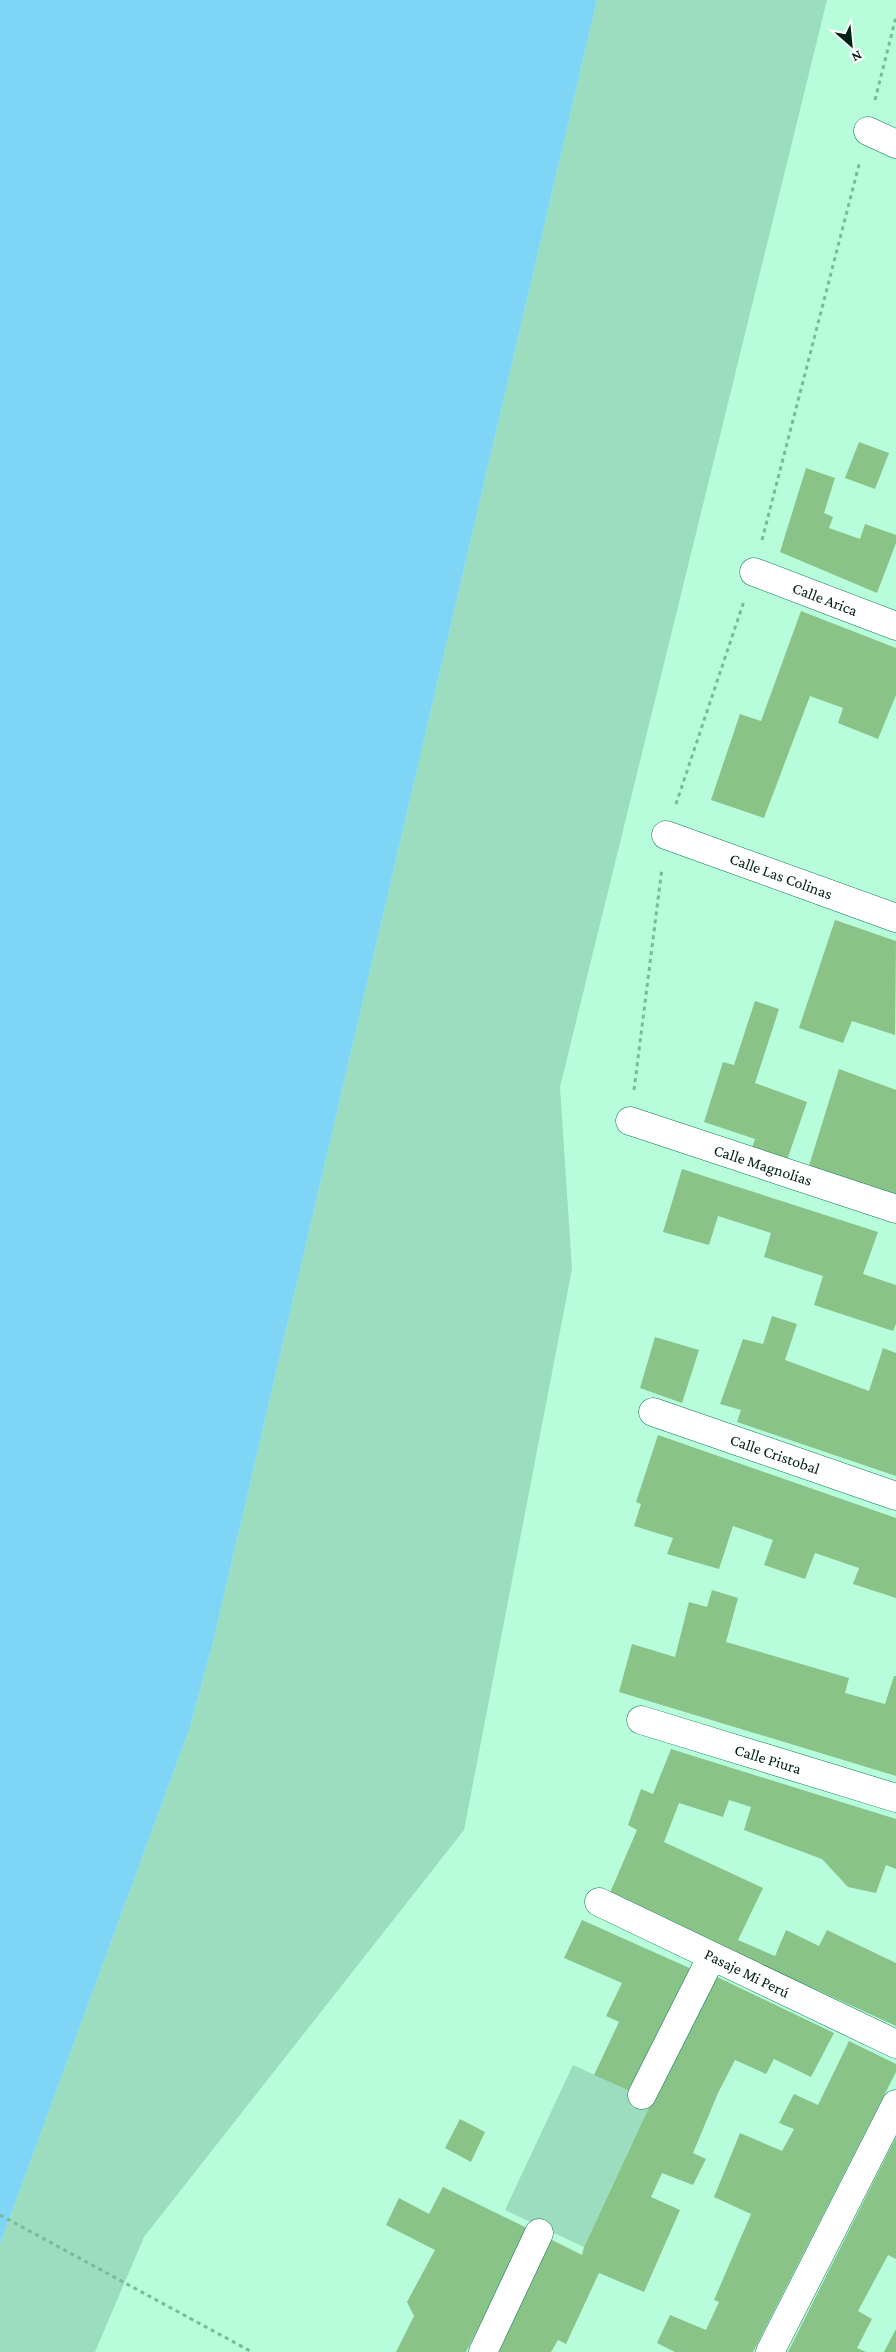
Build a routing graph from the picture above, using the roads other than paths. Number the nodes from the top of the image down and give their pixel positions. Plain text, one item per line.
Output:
1 (868, 131) road end
2 (896, 144) edge
3 (754, 572) road end
4 (896, 626) edge
5 (666, 835) dead end
6 (896, 918) edge
7 (630, 1121) dead end
8 (896, 1209) edge
9 (653, 1412) dead end
10 (896, 1496) edge
11 (641, 1720) dead end
12 (896, 1798) edge
13 (599, 1902) dead end
14 (712, 1956) junction
15 (896, 2044) edge
16 (642, 2096) dead end
17 (896, 2104) edge
18 (539, 2233) dead end
19 (483, 2352) edge
20 (770, 2352) edge

1 - 2 street
3 - 4 street, Calle Arica
5 - 6 street, Calle Las Colinas
7 - 8 street, Calle Magnolias
9 - 10 street, Calle Cristobal
11 - 12 street, Calle Piura
13 - 14 street, Pasaje Mi Perú
14 - 15 street, Pasaje Mi Perú
14 - 16 street
17 - 20 street
18 - 19 street

